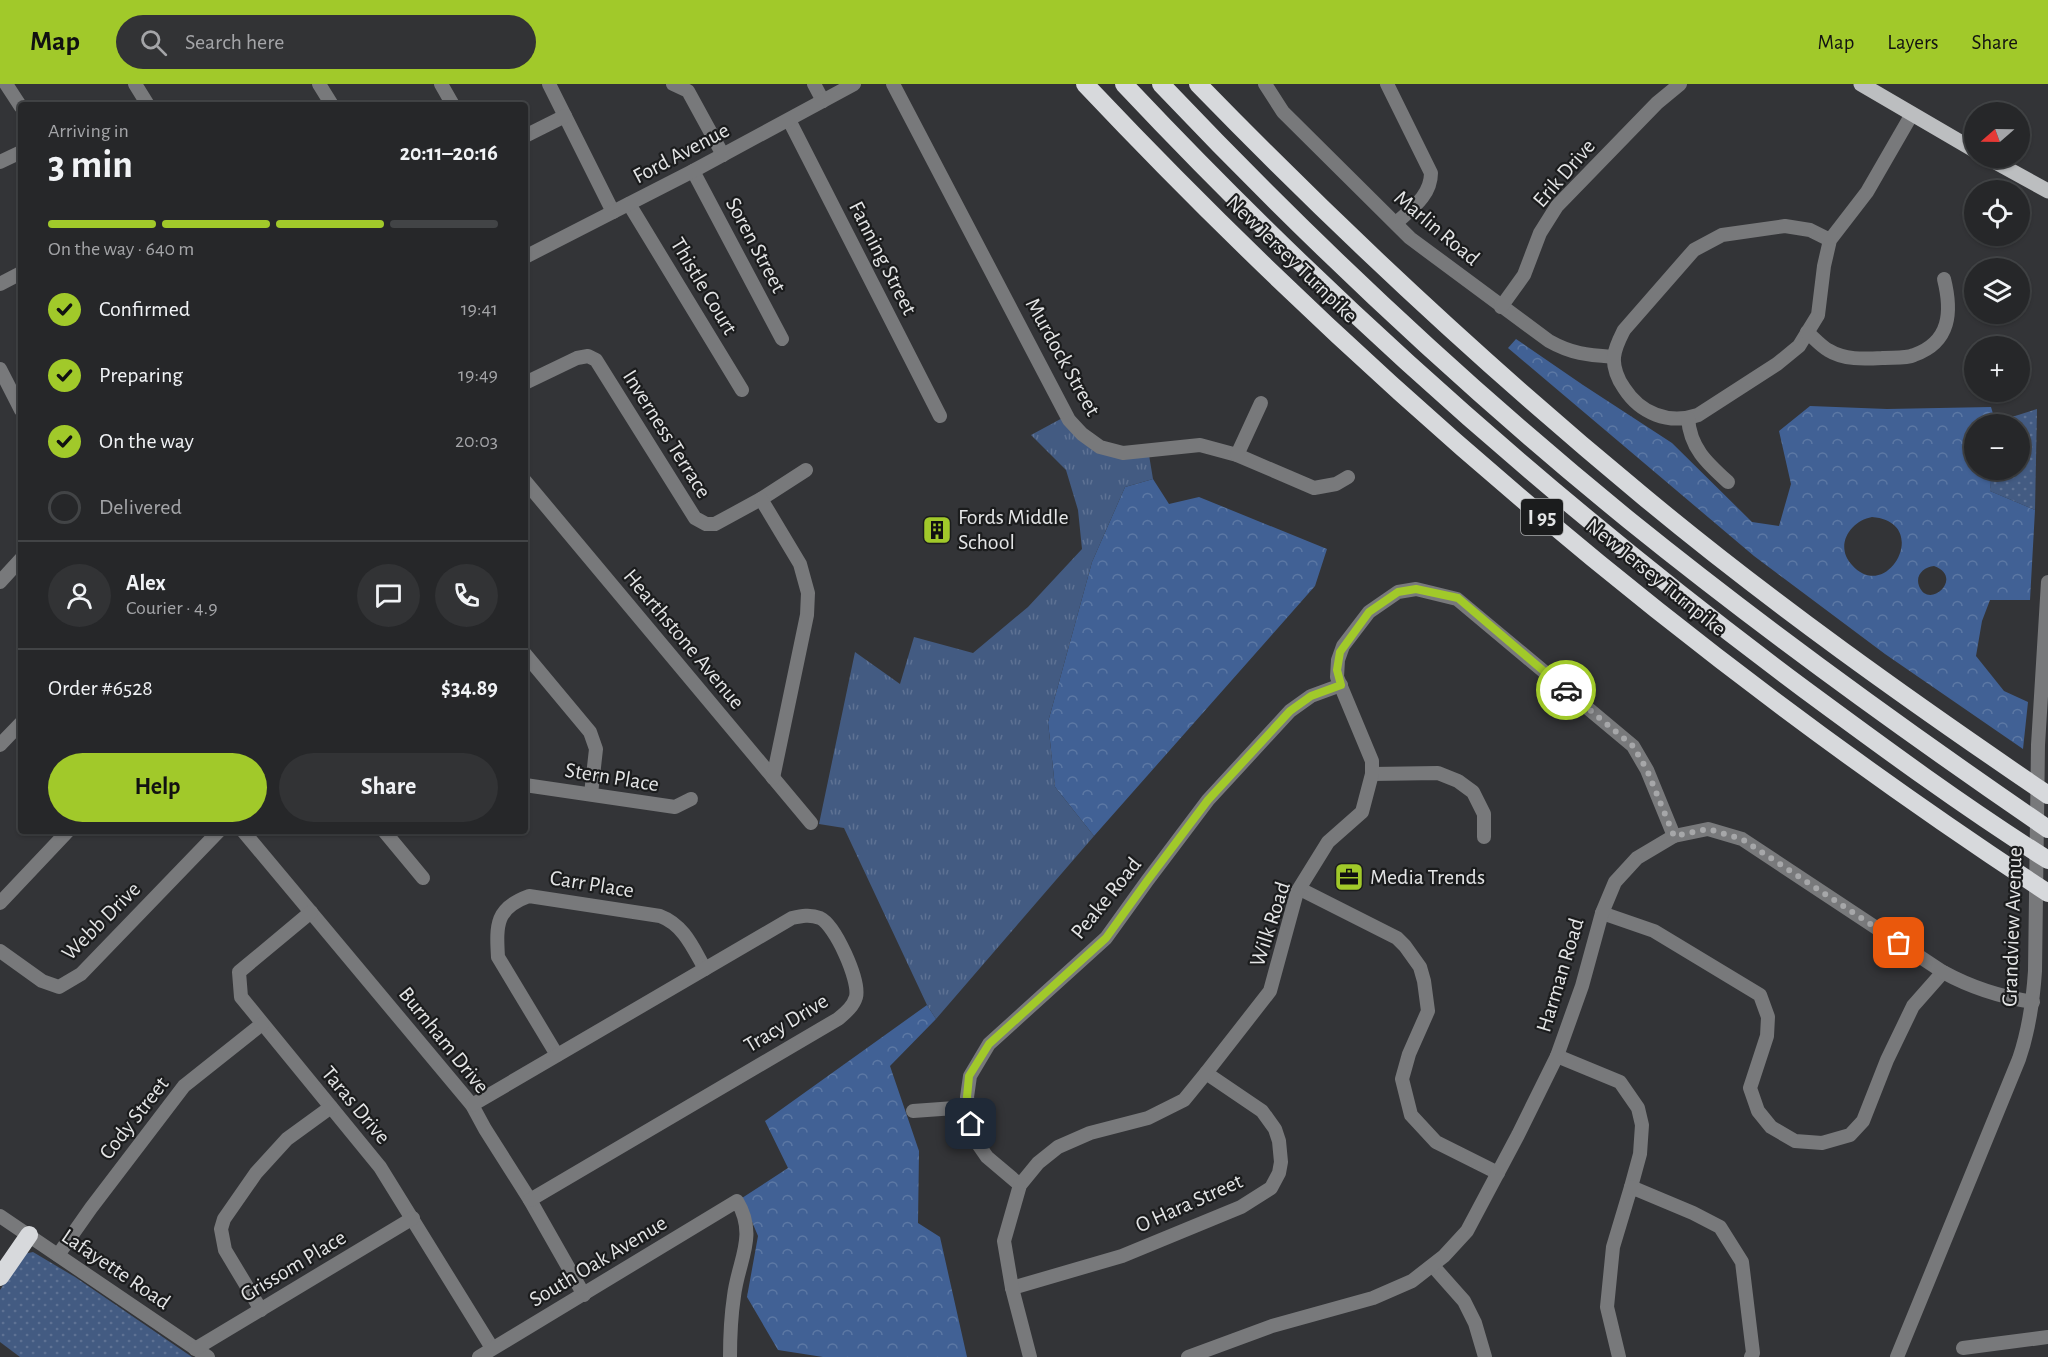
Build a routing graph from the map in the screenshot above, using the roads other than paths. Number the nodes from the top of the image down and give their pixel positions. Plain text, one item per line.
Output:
1 (6, 84) edge
2 (135, 84) edge
3 (319, 84) edge
4 (441, 84) edge
5 (549, 84) edge
6 (674, 84) edge
7 (814, 84) edge
8 (854, 84) edge
9 (894, 84) edge
10 (1085, 84) edge
11 (1124, 84) edge
12 (1161, 84) edge
13 (1198, 84) edge
14 (1265, 84) edge
15 (1387, 84) edge
16 (1680, 84) edge
17 (1861, 84) edge
18 (1884, 90) edge
19 (823, 101) junction
20 (18, 102) edge
21 (146, 102) edge
22 (330, 102) edge
23 (451, 102) edge
24 (1912, 114) junction
25 (565, 116) junction
26 (789, 120) junction
27 (528, 134) edge
28 (1964, 144) edge
29 (18, 153) edge
30 (723, 154) junction
31 (0, 162) edge
32 (2006, 168) edge
33 (693, 171) junction
34 (2048, 191) edge
35 (629, 204) junction
36 (614, 212) junction
37 (1396, 223) junction
38 (1830, 240) junction
39 (528, 255) edge
40 (18, 275) edge
41 (1944, 279) dead end
42 (0, 284) edge
43 (1501, 307) junction
44 (1807, 332) junction
45 (782, 339) dead end
46 (1614, 357) junction
47 (0, 369) edge
48 (528, 382) edge
49 (742, 390) dead end
50 (18, 399) edge
51 (1261, 403) dead end
52 (940, 416) dead end
53 (1688, 418) junction
54 (1237, 455) junction
55 (807, 470) dead end
56 (1348, 477) dead end
57 (1728, 482) dead end
58 (528, 485) edge
59 (761, 500) junction
60 (18, 565) edge
61 (0, 582) edge
62 (2048, 582) edge
63 (2047, 617) edge
64 (528, 658) edge
65 (1341, 685) junction
66 (2044, 725) edge
67 (18, 726) edge
68 (0, 745) edge
69 (1371, 774) junction
70 (773, 778) junction
71 (528, 785) edge
72 (591, 794) junction
73 (2048, 795) edge
74 (691, 799) dead end
75 (811, 823) dead end
76 (2048, 828) edge
77 (65, 834) edge
78 (216, 834) edge
79 (246, 834) edge
80 (386, 834) edge
81 (1674, 836) junction
82 (1484, 837) dead end
83 (2048, 860) edge
84 (423, 878) dead end
85 (1300, 889) junction
86 (2048, 893) edge
87 (0, 903) edge
88 (311, 912) junction
89 (1602, 913) junction
90 (0, 951) edge
91 (705, 969) junction
92 (1943, 972) junction
93 (2033, 1002) junction
94 (262, 1024) junction
95 (557, 1055) junction
96 (1557, 1056) junction
97 (1206, 1073) junction
98 (472, 1106) junction
99 (331, 1107) junction
100 (969, 1107) junction
101 (913, 1111) dead end
102 (1498, 1173) junction
103 (1020, 1185) junction
104 (1631, 1187) junction
105 (530, 1200) junction
106 (0, 1216) edge
107 (413, 1218) junction
108 (26, 1233) junction
109 (58, 1255) junction
110 (0, 1262) edge
111 (1433, 1266) junction
112 (0, 1277) edge
113 (1012, 1288) junction
114 (584, 1295) junction
115 (261, 1310) junction
116 (2048, 1337) edge
117 (195, 1348) junction
118 (492, 1348) junction
119 (1963, 1348) dead end
120 (208, 1357) edge
121 (479, 1357) edge
122 (730, 1357) edge
123 (1030, 1357) edge
124 (1188, 1357) edge
125 (1485, 1357) edge
126 (1619, 1357) edge
127 (1751, 1357) edge
128 (1898, 1357) edge

1 - 20 street
2 - 21 street
3 - 22 street
4 - 23 street
5 - 25 street
6 - 30 street
7 - 19 street
8 - 19 street, Ford Avenue
9 - 54 street, Murdock Street
10 - 86 highway, New Jersey Turnpike / I 95
11 - 83 highway, New Jersey Turnpike / I 95
12 - 76 highway, New Jersey Turnpike / I 95
13 - 73 highway
14 - 37 street, Marlin Road
15 - 37 street
16 - 43 street, Erik Drive
17 - 18 main road
18 - 24 main road
19 - 26 street, Ford Avenue
24 - 28 main road
24 - 38 street
25 - 27 street
25 - 36 street
26 - 30 street, Ford Avenue
26 - 52 street, Fanning Street
29 - 31 street
30 - 33 street, Ford Avenue
32 - 34 main road
33 - 35 street, Ford Avenue
33 - 45 street, Soren Street
35 - 36 street, Ford Avenue
35 - 49 street, Thistle Court
36 - 39 street, Ford Avenue
37 - 43 street, Marlin Road
38 - 44 street
38 - 46 street
40 - 42 street
41 - 44 street
43 - 46 street, Marlin Road
44 - 53 street
46 - 53 street
47 - 50 street
48 - 59 street, Inverness Terrace
51 - 54 street
53 - 57 street
54 - 56 street, Murdock Street
55 - 59 street, Inverness Terrace
58 - 70 street, Hearthstone Avenue
59 - 70 street
60 - 61 street
62 - 63 street, Grandview Avenue
63 - 66 street, Grandview Avenue
64 - 72 street
65 - 69 street, Wilk Road
65 - 81 street, Wilk Road
65 - 100 street, Peake Road
66 - 93 street, Grandview Avenue
67 - 68 street
69 - 82 street
69 - 85 street, Wilk Road
70 - 75 street, Hearthstone Avenue
71 - 72 street, Stern Place
72 - 74 street, Stern Place
77 - 87 street
78 - 90 street, Webb Drive
79 - 88 street, Burnham Drive
80 - 84 street
81 - 89 street, Harman Road
81 - 92 street, Harman Road
85 - 97 street, Wilk Road
85 - 102 street
88 - 94 street, Taras Drive
88 - 98 street, Burnham Drive
89 - 92 street
89 - 96 street, Harman Road
91 - 95 street, Tracy Drive
91 - 95 street, Carr Place
91 - 105 street, Tracy Drive
92 - 93 street, Harman Road
93 - 128 street, Grandview Avenue
94 - 99 street, Taras Drive
94 - 109 street, Cody Street
95 - 98 street, Tracy Drive
96 - 102 street, Harman Road
96 - 104 street
97 - 103 street, Wilk Road
97 - 113 street, O Hara Street
98 - 105 street, Burnham Drive
99 - 107 street, Taras Drive
99 - 115 street
100 - 101 street
100 - 103 street, Peake Road
102 - 111 street, Harman Road
103 - 113 street, Wilk Road
104 - 126 street
104 - 127 street
105 - 114 street, Burnham Drive
106 - 108 street, Lafayette Road
107 - 115 street, Grissom Place
107 - 118 street, Taras Drive
108 - 109 street, Lafayette Road
108 - 110 highway
108 - 112 highway
109 - 117 street, Lafayette Road
111 - 124 street, Harman Road
111 - 125 street
113 - 123 street, Wilk Road
114 - 118 street, South Oak Avenue
114 - 122 street, South Oak Avenue
115 - 117 street, Grissom Place
116 - 119 street
117 - 120 street, Lafayette Road
118 - 121 street, South Oak Avenue

